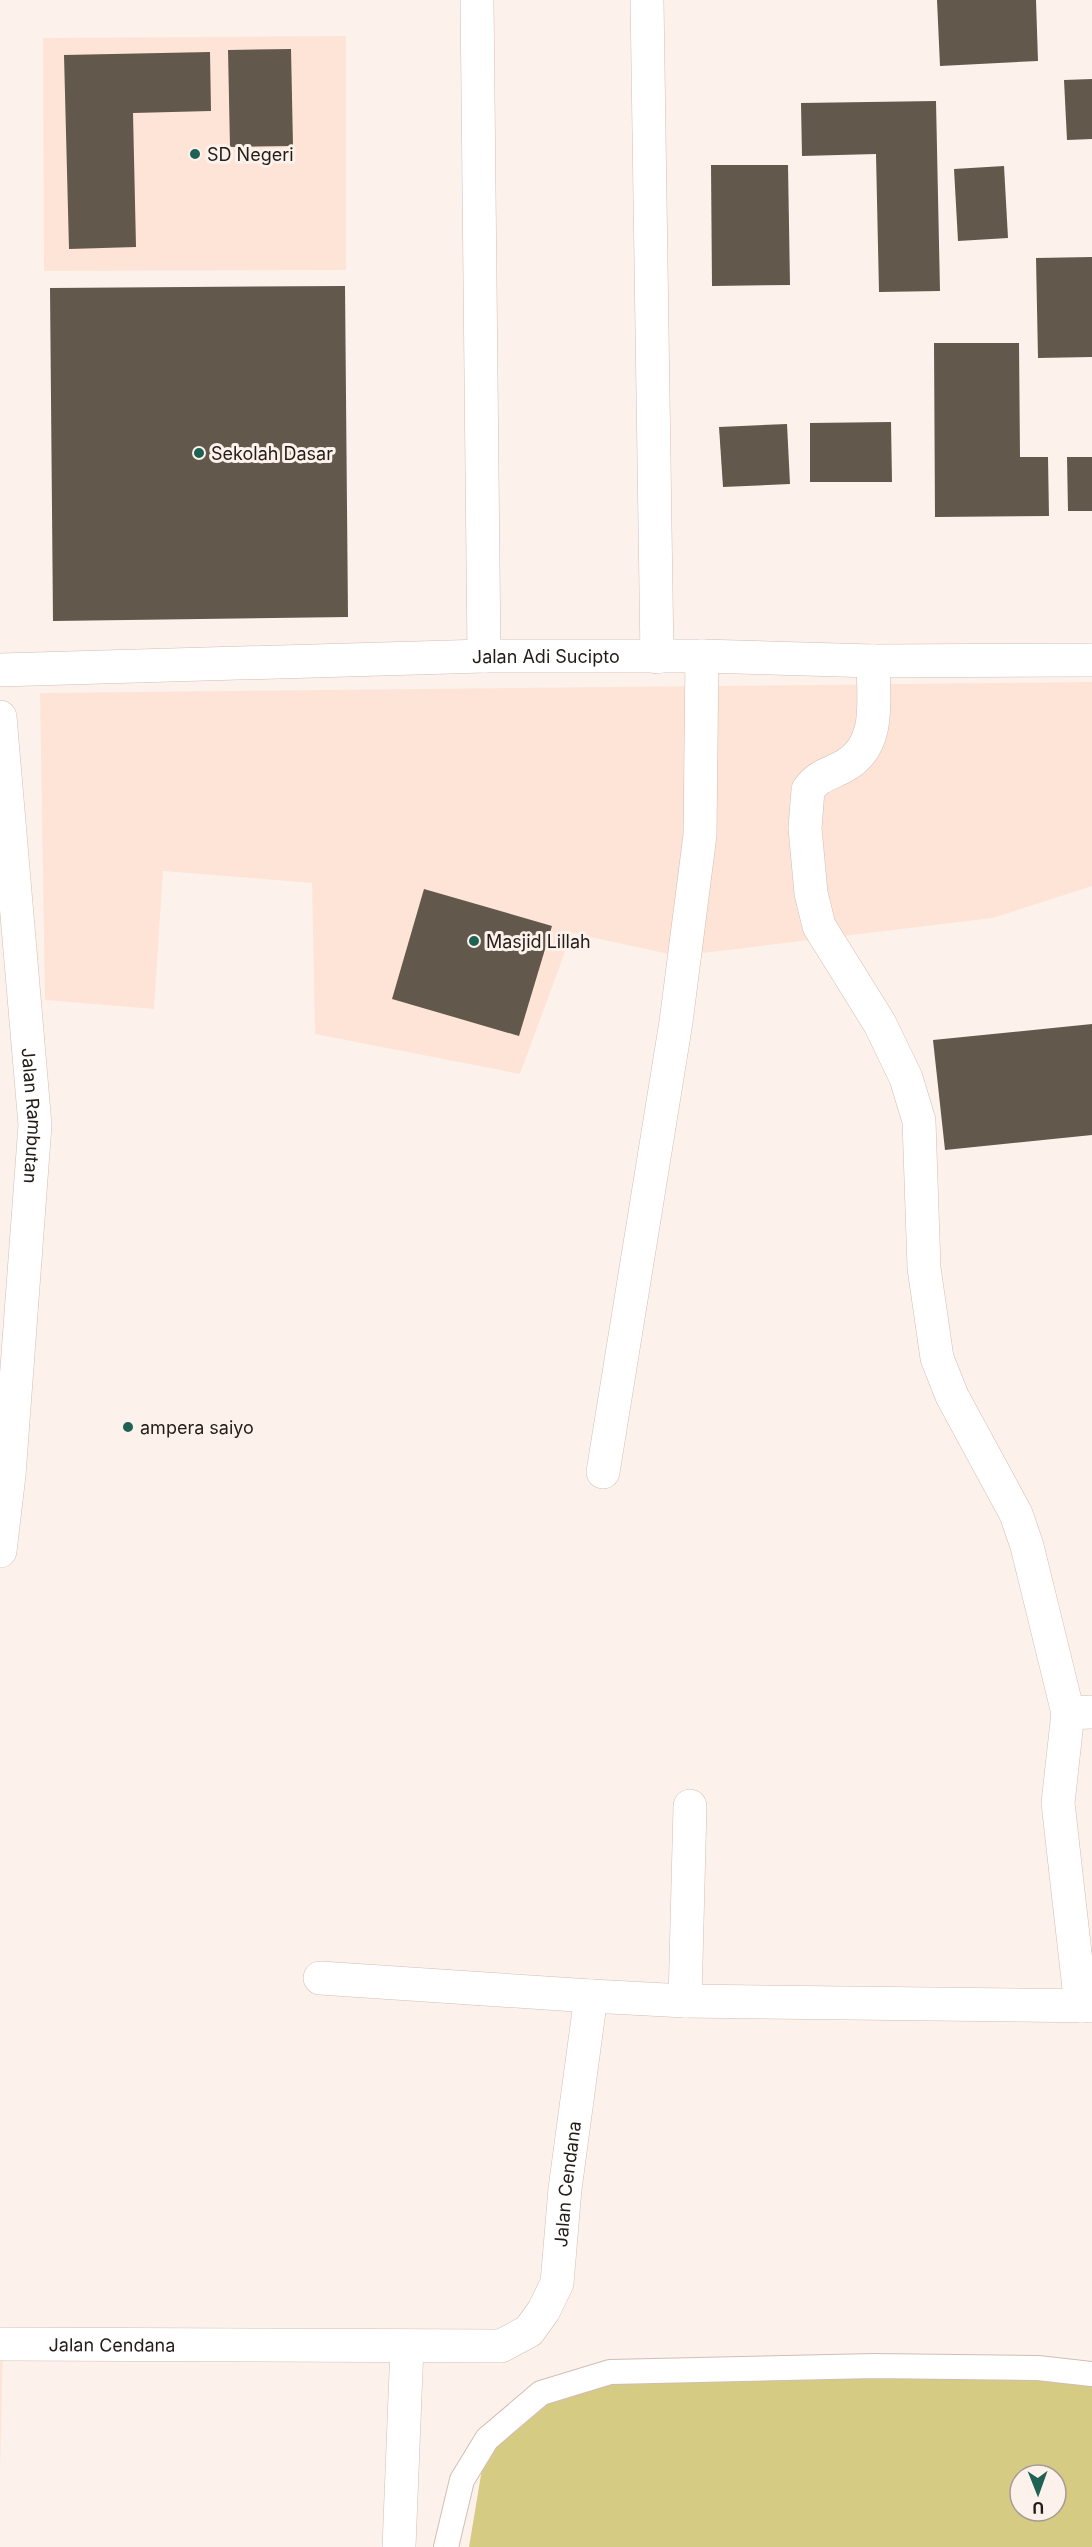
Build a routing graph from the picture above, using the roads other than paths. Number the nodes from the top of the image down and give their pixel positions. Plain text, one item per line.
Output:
1 (477, 0) edge
2 (647, 0) edge
3 (484, 656) junction
4 (702, 656) junction
5 (657, 657) junction
6 (1092, 660) edge
7 (873, 661) junction
8 (0, 670) edge
9 (0, 717) edge
10 (603, 1473) dead end
11 (4, 1475) edge
12 (0, 1551) edge
13 (1080, 1712) edge
14 (690, 1806) dead end
15 (320, 1978) dead end
16 (591, 1996) junction
17 (684, 2001) junction
18 (1086, 2006) edge
19 (0, 2344) edge
20 (407, 2346) junction
21 (1092, 2374) edge
22 (399, 2547) edge
23 (446, 2547) edge

1 - 3 street
2 - 5 street
3 - 5 street, Jalan Adi Sucipto
3 - 8 street, Jalan Adi Sucipto
4 - 5 street, Jalan Adi Sucipto
4 - 7 street, Jalan Adi Sucipto
4 - 10 street
6 - 7 street, Jalan Adi Sucipto
7 - 13 street
9 - 11 street, Jalan Rambutan
11 - 12 street, Jalan Rambutan
13 - 18 street
14 - 17 street
15 - 16 street
16 - 17 street
16 - 20 street, Jalan Cendana
17 - 18 street
19 - 20 street, Jalan Cendana
20 - 22 street
21 - 23 lane

